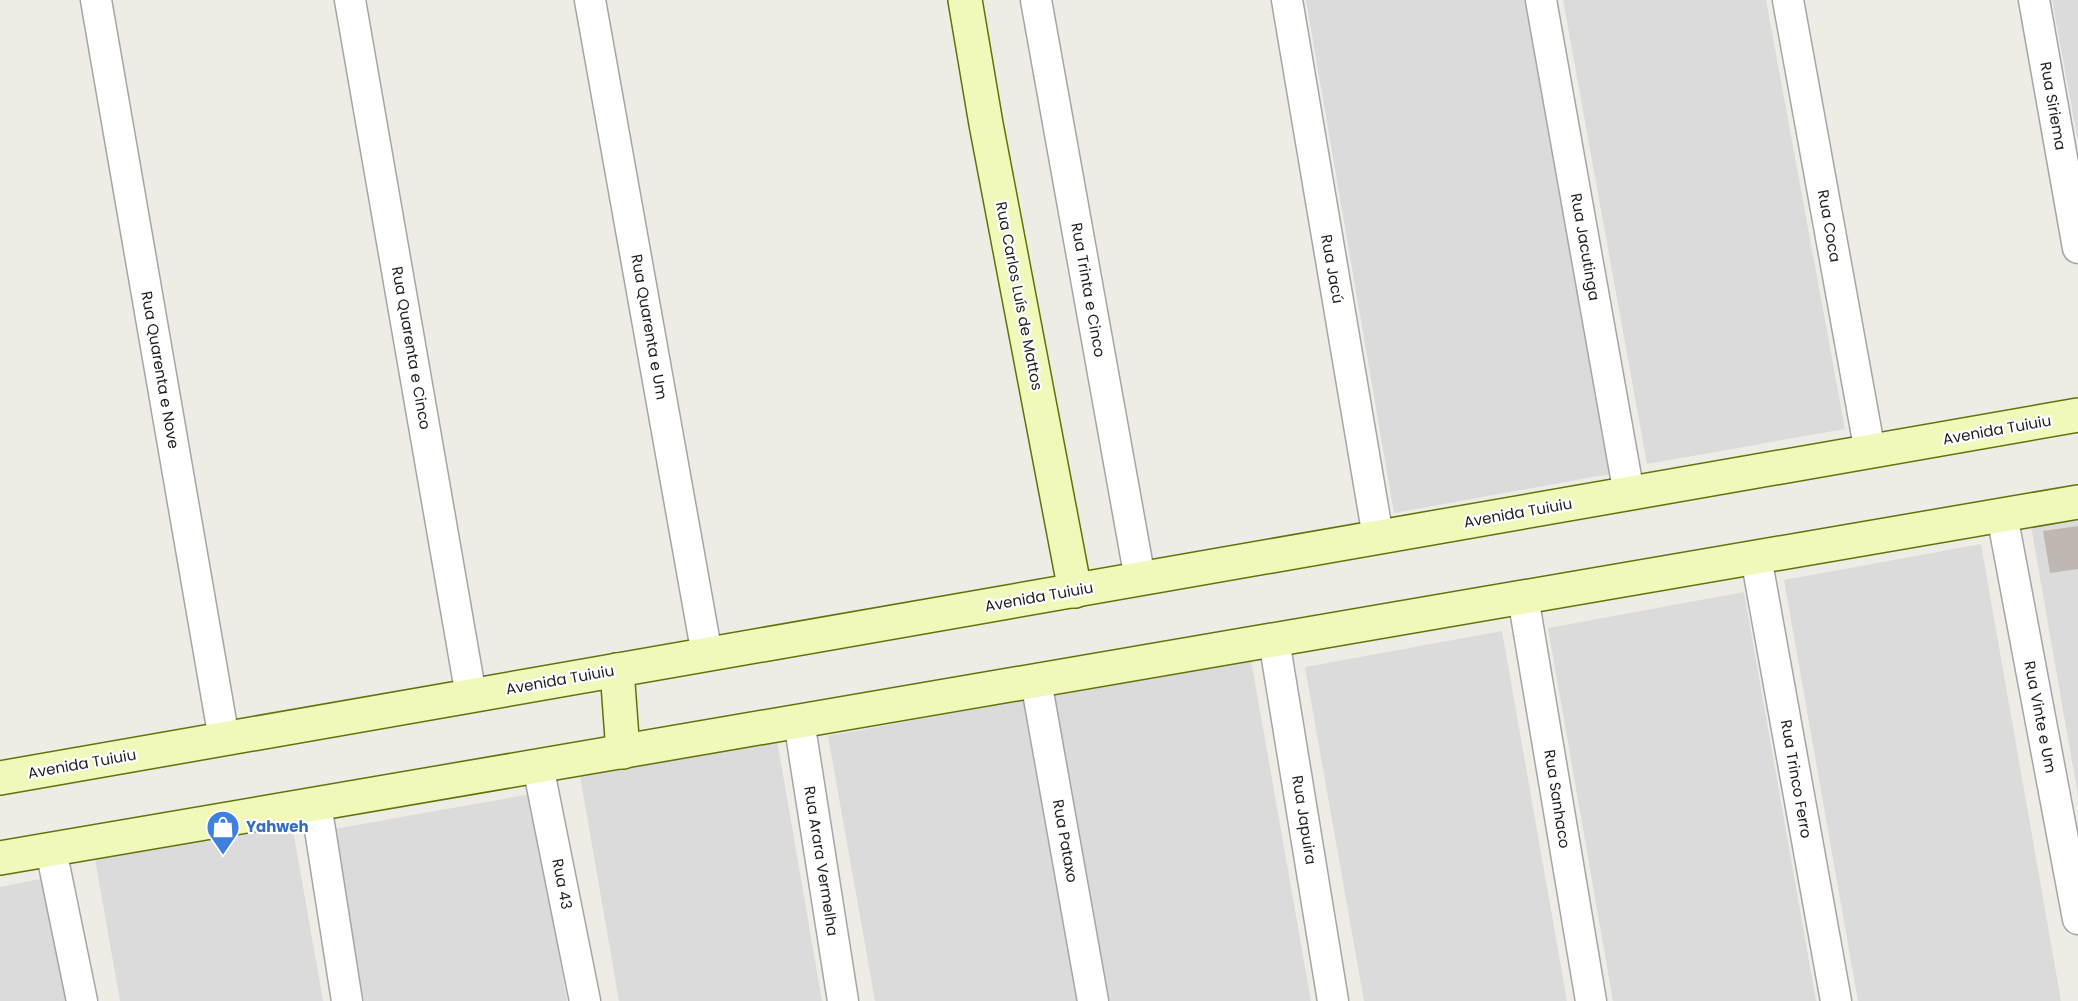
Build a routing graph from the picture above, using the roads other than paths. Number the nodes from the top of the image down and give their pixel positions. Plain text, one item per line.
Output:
1 (96, 0) edge
2 (350, 0) edge
3 (590, 0) edge
4 (965, 0) edge
5 (1036, 0) edge
6 (1287, 0) edge
7 (1541, 0) edge
8 (1788, 0) edge
9 (2034, 0) edge
10 (2078, 248) edge
11 (2078, 415) edge
12 (1870, 452) junction
13 (1629, 494) junction
14 (2078, 501) edge
15 (2002, 515) junction
16 (1378, 537) junction
17 (1756, 557) junction
18 (1140, 579) junction
19 (1075, 591) junction
20 (1524, 597) junction
21 (1274, 640) junction
22 (707, 655) junction
23 (617, 670) junction
24 (1036, 681) junction
25 (471, 696) junction
26 (799, 721) junction
27 (224, 739) junction
28 (623, 752) junction
29 (538, 766) junction
30 (0, 778) edge
31 (316, 804) junction
32 (51, 850) junction
33 (0, 858) edge
34 (2078, 920) edge
35 (82, 1001) edge
36 (347, 1001) edge
37 (585, 1001) edge
38 (843, 1001) edge
39 (1093, 1001) edge
40 (1333, 1001) edge
41 (1591, 1001) edge
42 (1836, 1001) edge

1 - 27 street, Rua Quarenta e Nove
2 - 25 street, Rua Quarenta e Cinco
3 - 22 street, Rua Quarenta e Um
4 - 19 main road, Rua Carlos Luís de Mattos
5 - 18 street, Rua Trinta e Cinco
6 - 16 street, Rua Jacú
7 - 13 street, Rua Jacutinga
8 - 12 street, Rua Coca
9 - 10 street, Rua Siriema
11 - 12 main road, Avenida Tuiuiu
12 - 13 main road, Avenida Tuiuiu
13 - 16 main road, Avenida Tuiuiu
14 - 15 main road
15 - 17 main road
15 - 34 street, Rua Vinte e Um
16 - 18 main road, Avenida Tuiuiu
17 - 20 main road
17 - 42 street, Rua Trinco Ferro
18 - 19 main road, Avenida Tuiuiu
19 - 22 main road, Avenida Tuiuiu
20 - 21 main road
20 - 41 street, Rua Sanhaco
21 - 24 main road
21 - 40 street, Rua Japuira
22 - 23 main road, Avenida Tuiuiu
23 - 25 main road, Avenida Tuiuiu
23 - 28 main road
24 - 26 main road
24 - 39 street, Rua Pataxo
25 - 27 main road, Avenida Tuiuiu
26 - 28 main road
26 - 38 street, Rua Arara Vermelha
27 - 30 main road, Avenida Tuiuiu
28 - 29 main road
29 - 31 main road
29 - 37 street, Rua 43
31 - 32 main road
31 - 36 street
32 - 33 main road
32 - 35 street

